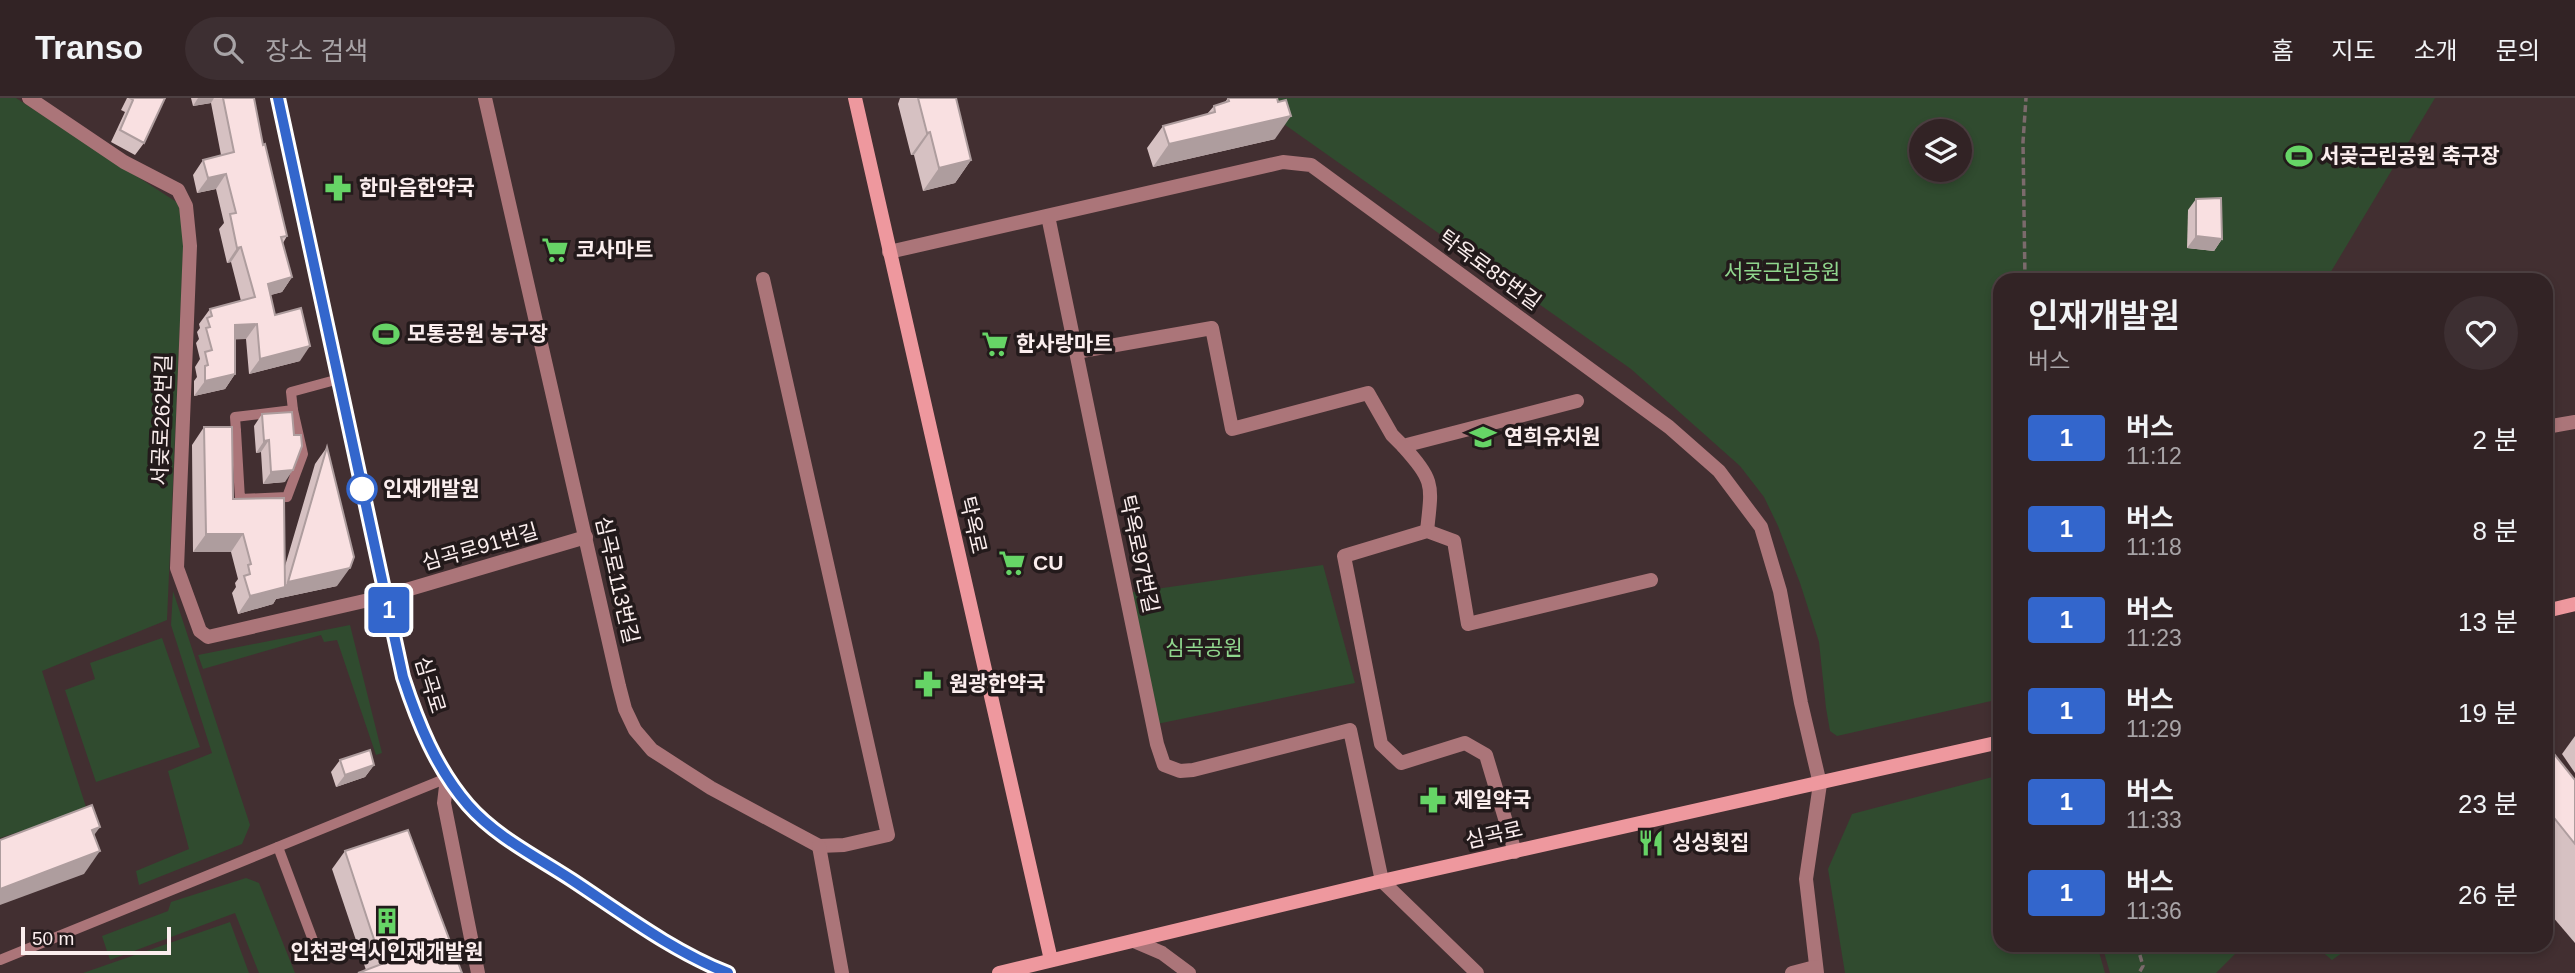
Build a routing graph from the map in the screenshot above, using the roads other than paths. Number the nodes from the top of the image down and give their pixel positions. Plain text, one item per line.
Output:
1 (29, 98) edge
2 (278, 98) edge
3 (485, 98) edge
4 (855, 98) edge
5 (1048, 216) junction
6 (889, 252) junction
7 (763, 279) dead end
8 (1076, 352) junction
9 (339, 379) junction
10 (1577, 401) dead end
11 (293, 410) junction
12 (2575, 422) edge
13 (2553, 427) edge
14 (236, 430) junction
15 (225, 431) edge
16 (1403, 446) junction
17 (1427, 531) junction
18 (586, 537) junction
19 (1651, 580) dead end
20 (386, 597) junction
21 (2575, 604) edge
22 (2553, 609) edge
23 (1993, 744) edge
24 (447, 778) junction
25 (1820, 784) junction
26 (820, 846) junction
27 (278, 847) junction
28 (1515, 852) junction
29 (1382, 881) junction
30 (1135, 941) junction
31 (320, 959) dead end
32 (0, 960) edge
33 (1051, 960) junction
34 (1816, 970) edge
35 (478, 973) edge
36 (728, 973) edge
37 (842, 973) edge
38 (999, 973) edge
39 (1189, 973) edge
40 (1477, 973) edge
41 (1792, 973) edge

1 - 20 street, 서곶로262번길
2 - 9 street, 심곡로
3 - 18 street, 심곡로113번길
4 - 6 street, 탁옥로
5 - 6 street, 탁옥로85번길
5 - 8 street, 탁옥로97번길
5 - 25 street, 탁옥로85번길
6 - 33 street, 탁옥로
7 - 26 street
8 - 16 street
8 - 29 street, 탁옥로97번길
9 - 11 lane
9 - 20 street, 심곡로
10 - 16 street
11 - 14 lane
11 - 14 lane
12 - 13 street
14 - 15 lane
16 - 17 street
17 - 19 street
17 - 28 street
18 - 20 street, 심곡로91번길
18 - 26 street, 심곡로113번길
20 - 24 street, 심곡로
21 - 22 street
23 - 25 street, 심곡로
24 - 27 lane
24 - 35 street
24 - 36 street, 심곡로
25 - 28 street, 심곡로
25 - 34 street
26 - 37 street
27 - 31 lane
27 - 32 lane
28 - 29 street, 심곡로
29 - 30 street, 심곡로
29 - 40 street
30 - 33 street, 심곡로
30 - 39 street
33 - 38 street, 심곡로
34 - 41 street

